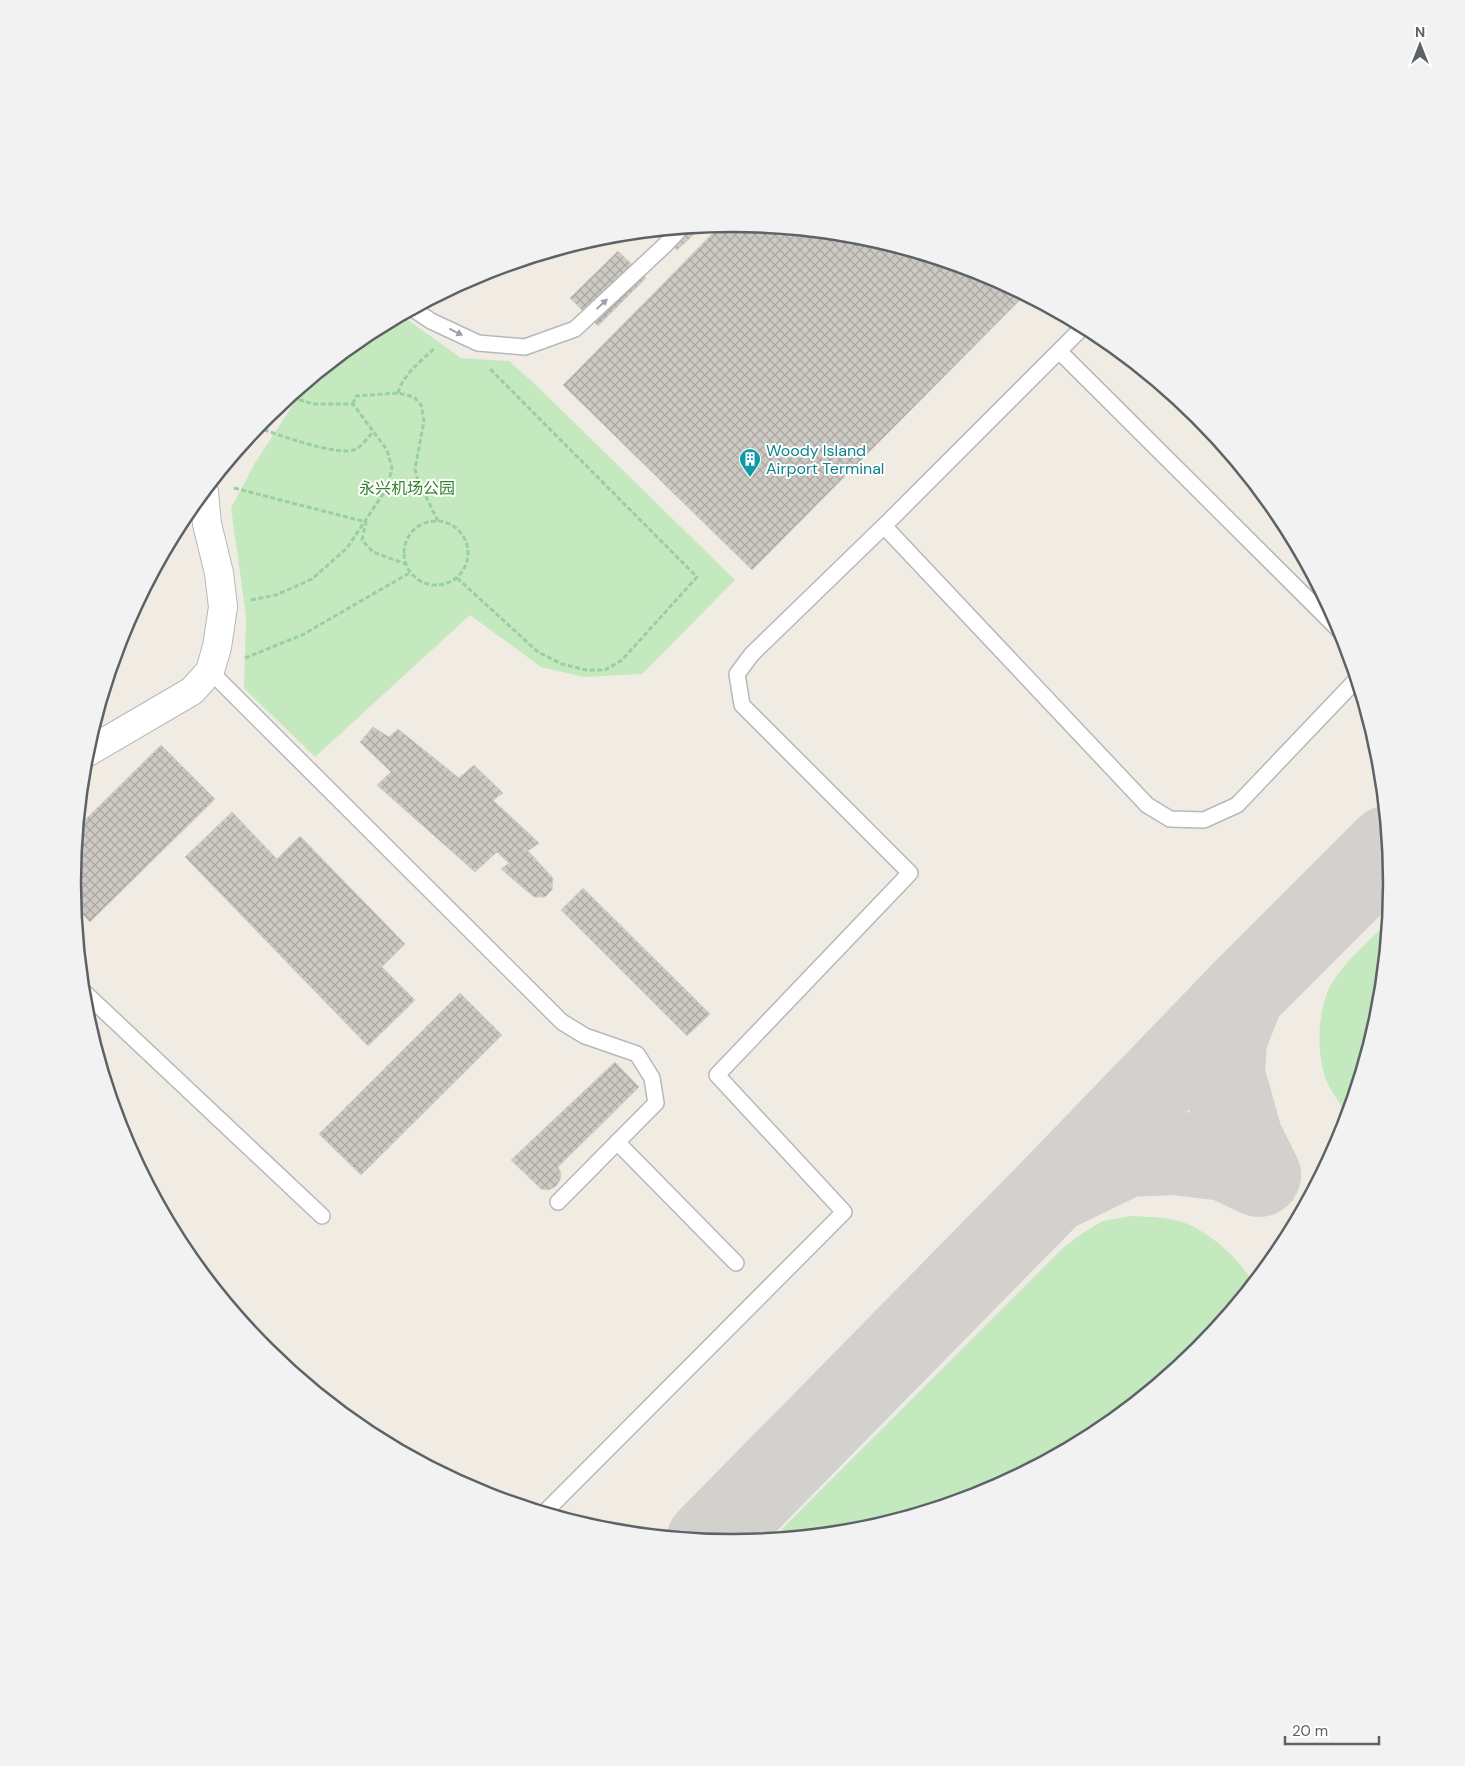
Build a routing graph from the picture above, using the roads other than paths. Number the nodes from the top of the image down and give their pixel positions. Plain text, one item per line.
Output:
1 (675, 234) edge
2 (419, 313) edge
3 (1078, 332) edge
4 (1059, 351) junction
5 (205, 502) edge
6 (884, 526) junction
7 (1327, 618) edge
8 (210, 671) junction
9 (1352, 684) edge
10 (96, 747) edge
11 (92, 1000) edge
12 (617, 1142) junction
13 (558, 1202) dead end
14 (322, 1216) dead end
15 (736, 1263) dead end
16 (549, 1508) edge

2 -> 1 lane
3 - 4 lane
4 - 6 lane
4 - 7 lane
5 - 8 street
6 - 9 lane
6 - 16 lane
8 - 10 street
8 - 12 lane
11 - 14 lane
12 - 13 lane
12 - 15 lane

